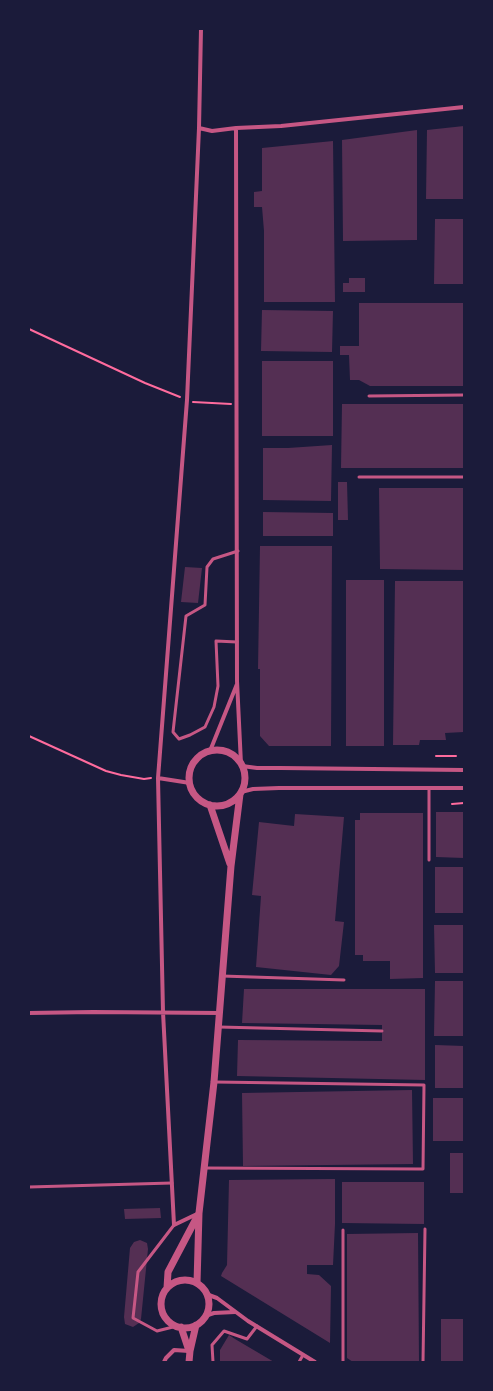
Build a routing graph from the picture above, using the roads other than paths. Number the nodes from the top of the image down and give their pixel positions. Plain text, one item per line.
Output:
1 (201, 29) edge
2 (464, 107) edge
3 (198, 128) junction
4 (236, 128) junction
5 (464, 395) edge
6 (369, 396) dead end
7 (359, 477) dead end
8 (464, 477) edge
9 (238, 551) junction
10 (237, 642) junction
11 (237, 682) junction
12 (210, 751) junction
13 (242, 765) junction
14 (464, 770) edge
15 (158, 778) junction
16 (190, 783) junction
17 (429, 788) junction
18 (464, 788) edge
19 (241, 793) junction
20 (210, 805) junction
21 (428, 860) dead end
22 (230, 866) junction
23 (222, 976) junction
24 (344, 980) dead end
25 (163, 1012) junction
26 (220, 1012) junction
27 (29, 1013) edge
28 (219, 1026) junction
29 (382, 1031) dead end
30 (214, 1082) junction
31 (204, 1168) junction
32 (172, 1183) junction
33 (29, 1187) edge
34 (199, 1213) junction
35 (174, 1225) junction
36 (425, 1229) dead end
37 (343, 1230) dead end
38 (197, 1283) junction
39 (167, 1288) junction
40 (206, 1294) junction
41 (235, 1312) junction
42 (199, 1323) junction
43 (257, 1326) junction
44 (179, 1327) junction
45 (190, 1351) junction
46 (303, 1355) junction
47 (164, 1362) edge
48 (189, 1362) edge
49 (213, 1362) edge
50 (299, 1362) edge
51 (315, 1362) edge
52 (343, 1362) edge
53 (423, 1362) edge

1 - 3 street
2 - 4 street
3 - 4 street
3 - 15 street
4 - 9 street
5 - 6 lane
7 - 8 lane
9 - 10 street
9 - 10 lane
10 - 11 street
11 - 12 street
11 - 13 street
12 - 13 street
12 - 16 street
13 - 14 street
13 - 19 street
15 - 16 street
15 - 25 street
16 - 20 street
17 - 18 street
17 - 19 street
17 - 21 lane
19 - 20 street
19 - 22 street
20 - 22 street
22 - 23 street
23 - 24 lane
23 - 26 street
25 - 26 street
25 - 27 street
25 - 32 street
26 - 28 street
28 - 29 lane
28 - 30 street
30 - 31 street
30 - 31 lane
31 - 34 street
32 - 33 lane
32 - 35 street
34 - 35 street
34 - 38 street
34 - 39 street
35 - 44 lane
36 - 53 lane
37 - 52 lane
38 - 39 street
38 - 40 street
39 - 44 street
40 - 41 street
40 - 42 street
41 - 42 street
41 - 43 street
42 - 44 street
42 - 45 street
43 - 46 street
43 - 49 lane
44 - 45 street
45 - 47 street
45 - 48 street
46 - 50 lane
46 - 51 street

